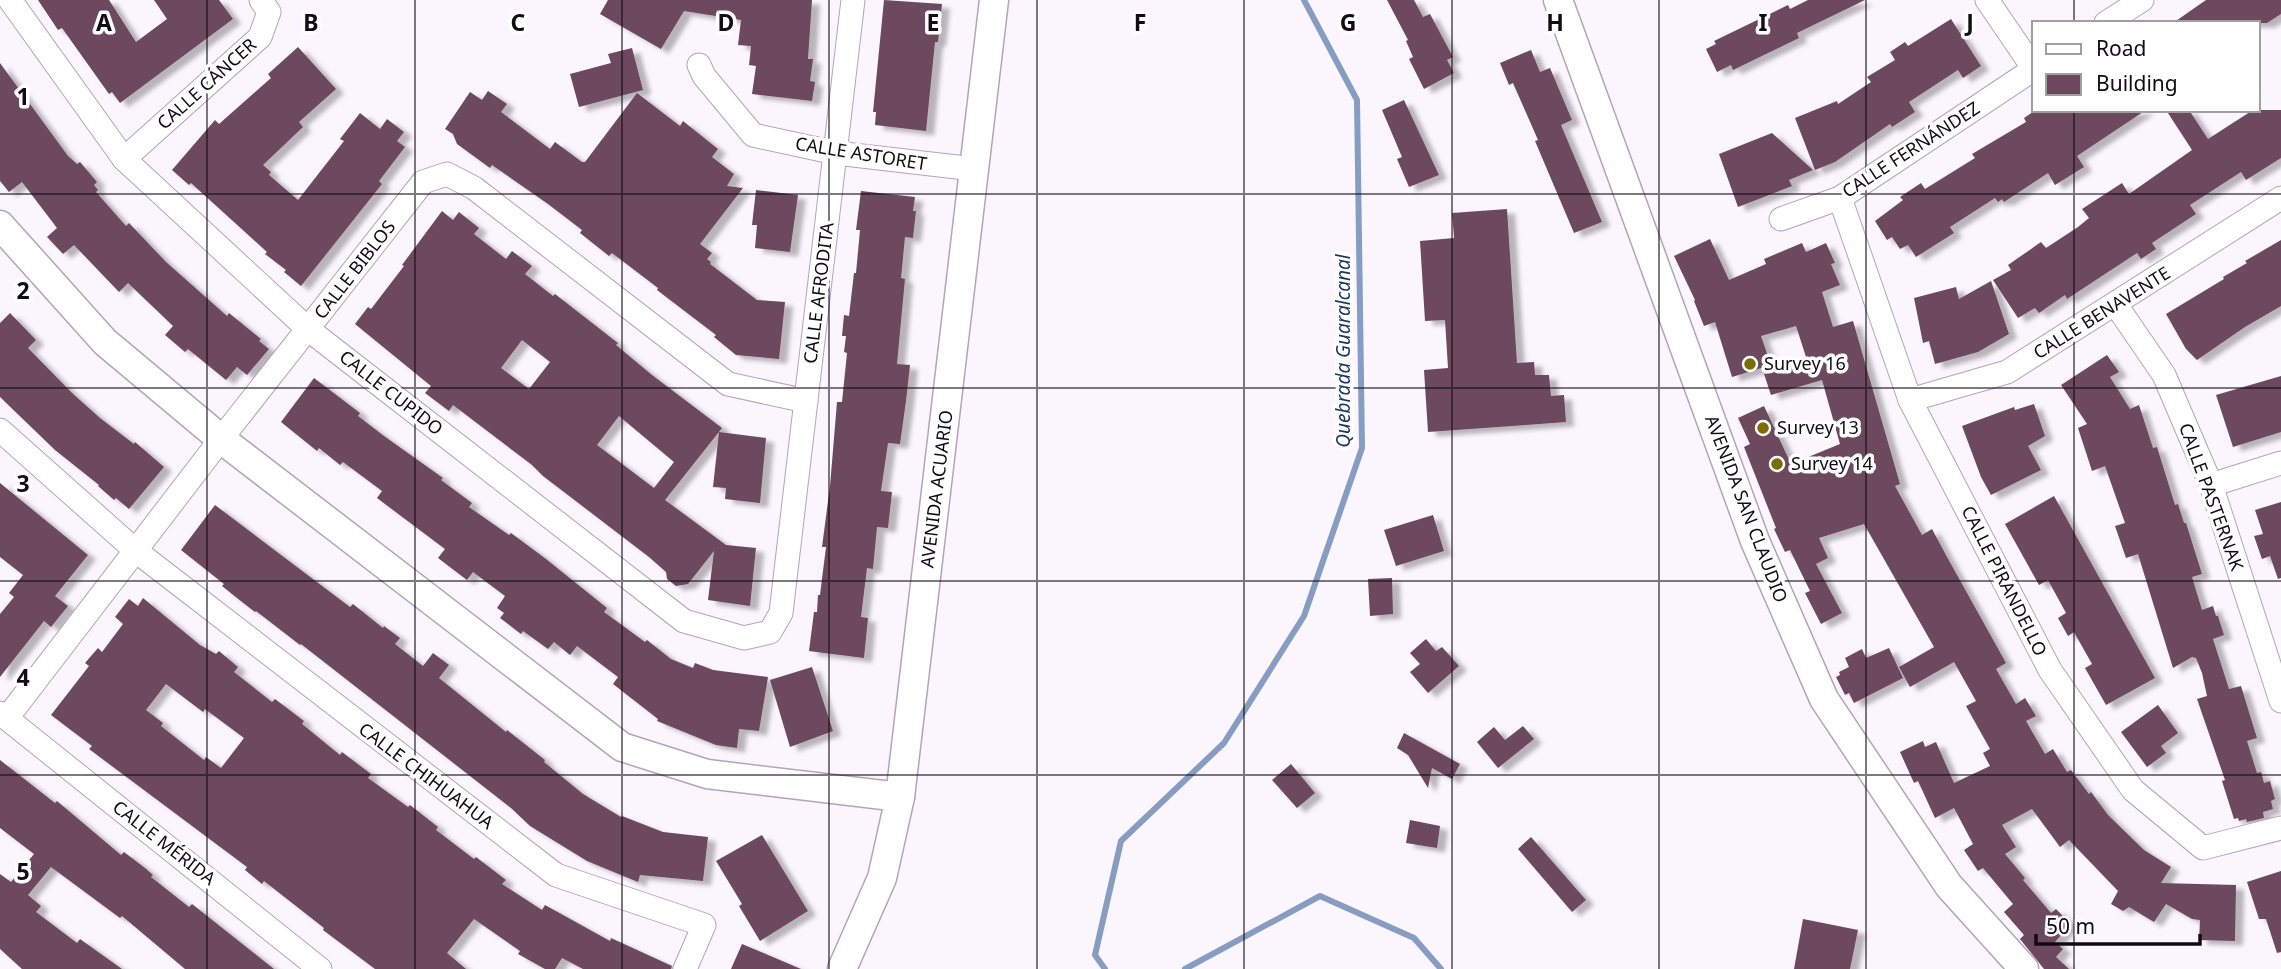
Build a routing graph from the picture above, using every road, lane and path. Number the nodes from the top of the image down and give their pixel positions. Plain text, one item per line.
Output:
1 (10, 0) edge
2 (261, 0) edge
3 (853, 0) edge
4 (994, 0) edge
5 (1558, 0) edge
6 (1987, 0) edge
7 (2142, 0) edge
8 (2109, 21) edge
9 (699, 65) dead end
10 (2032, 66) edge
11 (2032, 70) edge
12 (836, 153) junction
13 (124, 159) junction
14 (974, 169) junction
15 (1840, 198) junction
16 (2281, 198) edge
17 (1781, 219) dead end
18 (0, 225) edge
19 (2116, 304) junction
20 (309, 330) junction
21 (1910, 400) junction
22 (806, 401) junction
23 (0, 430) edge
24 (221, 439) junction
25 (2281, 463) edge
26 (2211, 485) junction
27 (136, 551) junction
28 (783, 587) joint
29 (2281, 701) edge
30 (3, 716) edge
31 (901, 797) junction
32 (2281, 828) edge
33 (320, 969) edge
34 (685, 969) edge
35 (842, 969) edge
36 (2024, 969) edge

1 - 13 street, CALLE CUPIDO
2 - 13 street, CALLE CÁNCER
3 - 12 street, CALLE AFRODITA
4 - 14 street, AVENIDA ACUARIO
5 - 36 street, AVENIDA SAN CLAUDIO
6 - 10 street
7 - 8 street
9 - 12 street, CALLE ASTORET
11 - 15 street, CALLE FERNÁNDEZ
12 - 14 street, CALLE ASTORET
12 - 22 street, CALLE AFRODITA
13 - 20 street, CALLE CUPIDO
14 - 31 street, AVENIDA ACUARIO
15 - 17 street, CALLE FERNÁNDEZ
15 - 21 street, CALLE PIRANDELLO
16 - 19 street, CALLE BENAVENTE
18 - 24 street
19 - 21 street, CALLE BENAVENTE
19 - 26 street, CALLE PASTERNAK
20 - 22 street, CALLE BIBLOS
20 - 24 street, CALLE BIBLOS
20 - 28 street, CALLE CUPIDO
21 - 32 street, CALLE PIRANDELLO
22 - 28 street, CALLE AFRODITA
23 - 27 street
24 - 27 street, CALLE BIBLOS
24 - 31 street
25 - 26 street
26 - 29 street, CALLE PASTERNAK
27 - 30 street, CALLE BIBLOS
27 - 34 street, CALLE CHIHUAHUA
30 - 33 street, CALLE MÉRIDA
31 - 35 street, AVENIDA ACUARIO

